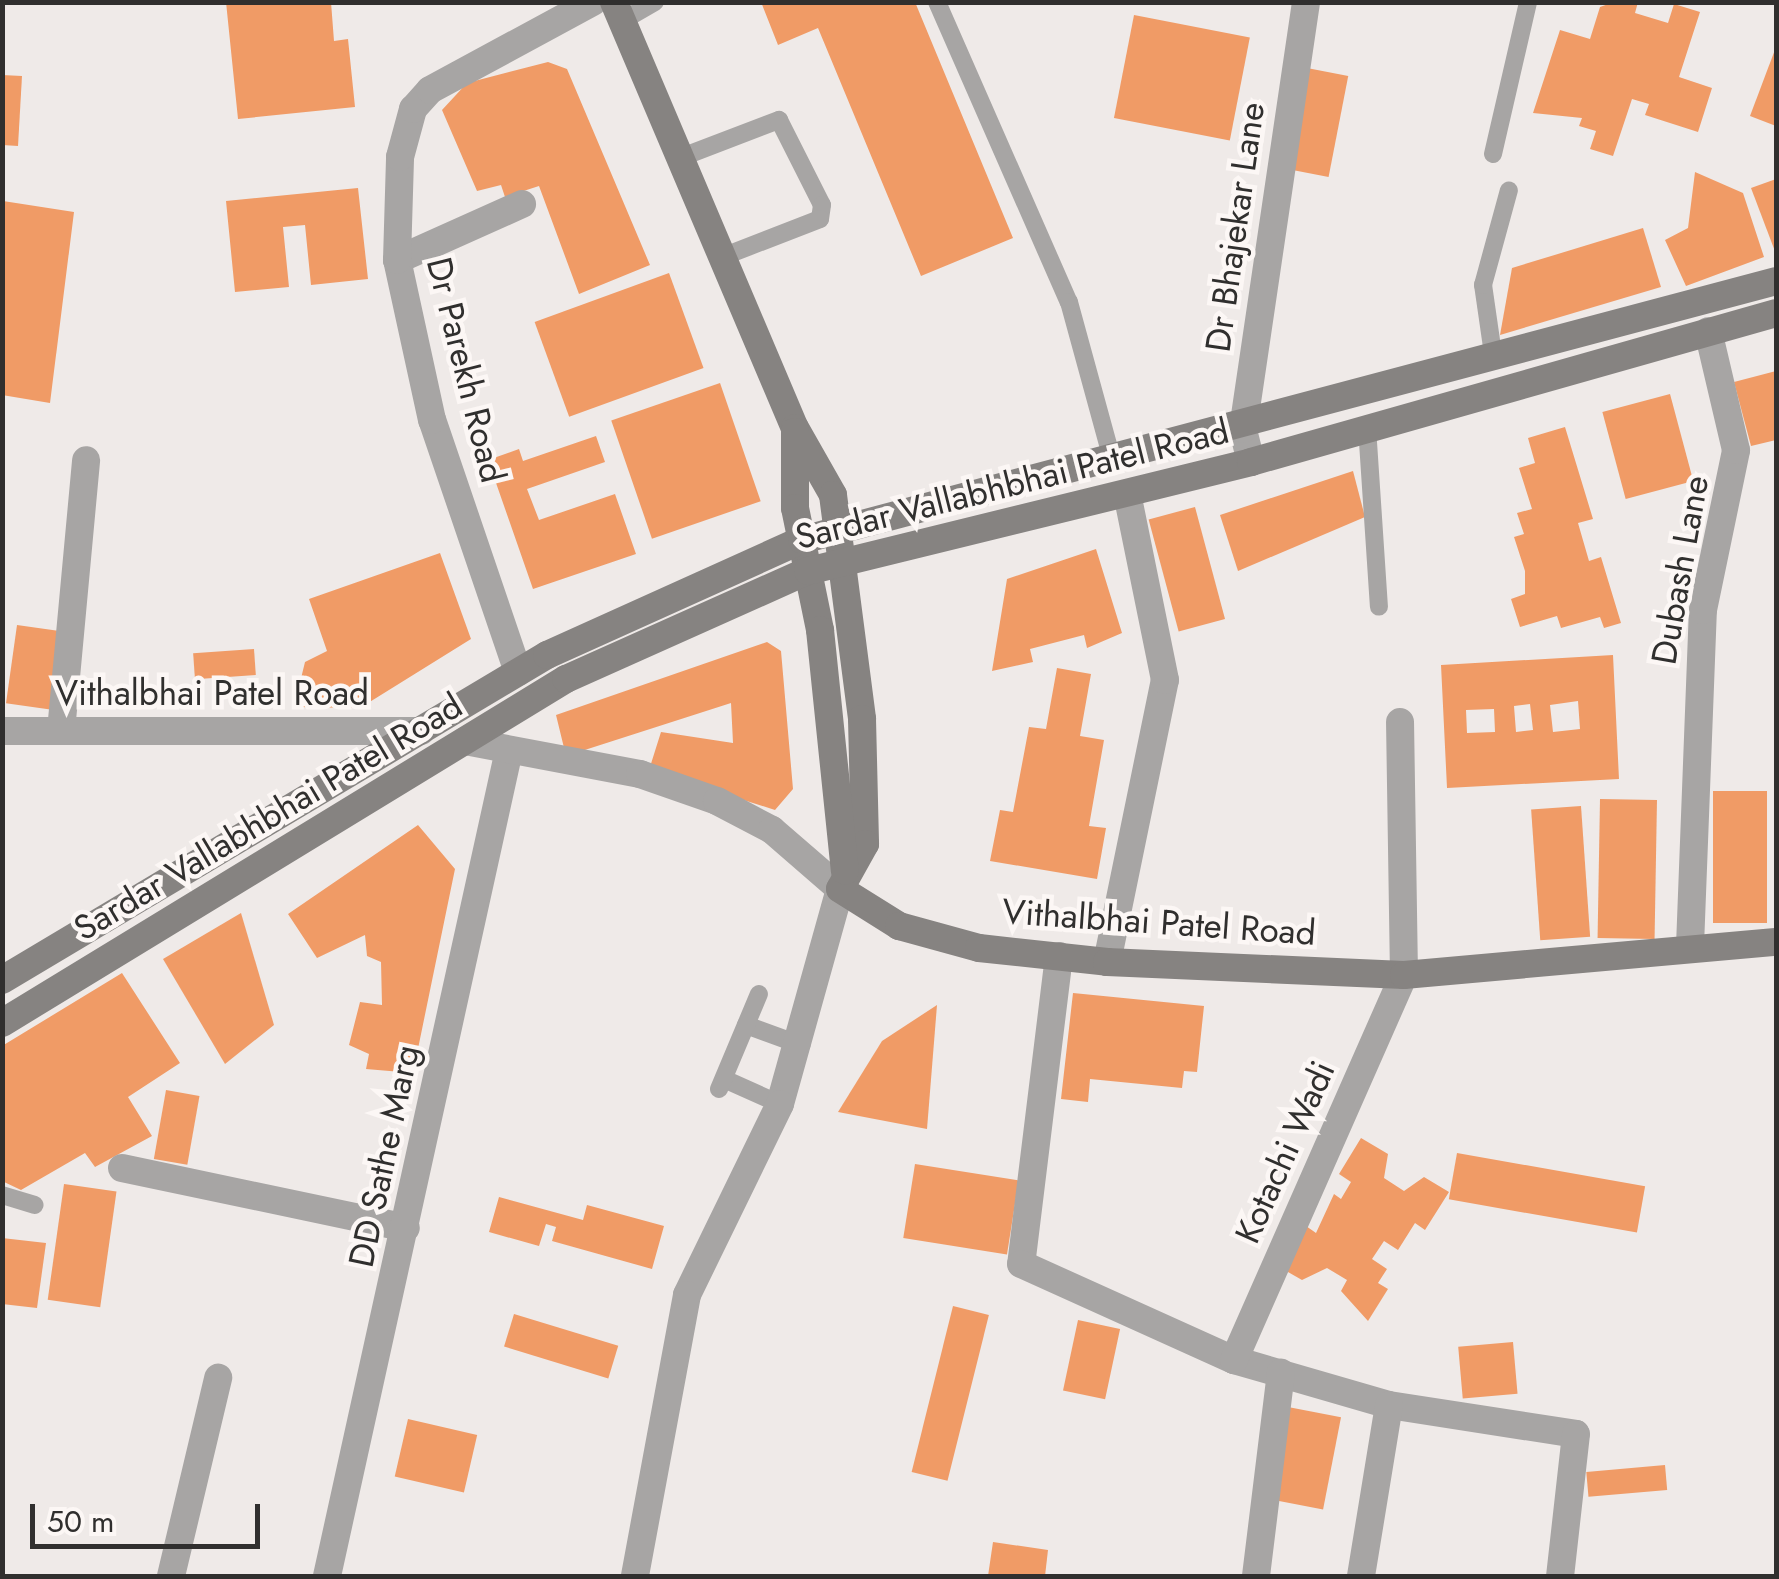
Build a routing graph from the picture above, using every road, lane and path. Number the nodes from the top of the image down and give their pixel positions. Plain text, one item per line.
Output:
1 (593, 2) edge
2 (654, 2) edge
3 (937, 2) edge
4 (1306, 2) edge
5 (1528, 2) edge
6 (618, 12) edge
7 (1493, 154) dead end
8 (682, 157) junction
9 (1509, 190) dead end
10 (522, 204) dead end
11 (727, 255) junction
12 (397, 260) junction
13 (1776, 281) edge
14 (1776, 313) edge
15 (1708, 330) junction
16 (1494, 354) junction
17 (1367, 427) junction
18 (795, 428) junction
19 (1243, 429) junction
20 (1112, 459) junction
21 (86, 460) dead end
22 (1251, 462) junction
23 (1127, 494) junction
24 (837, 527) junction
25 (802, 540) junction
26 (842, 562) junction
27 (808, 571) junction
28 (1379, 607) dead end
29 (518, 672) junction
30 (862, 719) junction
31 (832, 722) junction
32 (1400, 722) dead end
33 (2, 730) edge
34 (60, 730) junction
35 (422, 731) junction
36 (465, 741) junction
37 (509, 750) junction
38 (843, 880) junction
39 (1776, 942) edge
40 (1690, 946) junction
41 (1059, 956) junction
42 (1107, 962) junction
43 (1404, 975) junction
44 (2, 980) edge
45 (759, 994) dead end
46 (2, 1023) edge
47 (746, 1025) junction
48 (801, 1045) junction
49 (780, 1104) junction
50 (122, 1168) dead end
51 (2, 1195) edge
52 (34, 1205) dead end
53 (406, 1228) junction
54 (1234, 1360) junction
55 (1281, 1373) junction
56 (218, 1378) dead end
57 (1389, 1405) junction
58 (171, 1576) edge
59 (327, 1576) edge
60 (635, 1576) edge
61 (1256, 1576) edge
62 (1361, 1576) edge
63 (1560, 1576) edge

1 - 12 street, Dr Parekh Road
2 - 6 lane
3 - 20 lane
4 - 19 street, Dr Bhajekar Lane
5 - 7 lane
6 - 8 main road
8 - 11 main road
8 - 11 lane
9 - 16 lane
10 - 12 street
11 - 18 main road
12 - 29 street, Dr Parekh Road
13 - 16 main road, Sardar Vallabhbhai Patel Road
14 - 15 main road, Sardar Vallabhbhai Patel Road
15 - 17 main road, Sardar Vallabhbhai Patel Road
15 - 40 street, Dubash Lane
16 - 19 main road, Sardar Vallabhbhai Patel Road
17 - 22 main road, Sardar Vallabhbhai Patel Road
17 - 28 lane
18 - 24 main road
18 - 25 main road
19 - 20 main road, Sardar Vallabhbhai Patel Road
19 - 22 street, Dr Bhajekar Lane
20 - 24 main road, Sardar Vallabhbhai Patel Road
21 - 34 street
22 - 23 main road, Sardar Vallabhbhai Patel Road
23 - 26 main road, Sardar Vallabhbhai Patel Road
23 - 42 street
24 - 25 main road, Sardar Vallabhbhai Patel Road
24 - 26 main road
25 - 27 main road
25 - 29 main road, Sardar Vallabhbhai Patel Road
26 - 27 main road, Sardar Vallabhbhai Patel Road
26 - 30 main road
27 - 31 main road
27 - 36 main road, Sardar Vallabhbhai Patel Road
29 - 35 main road, Sardar Vallabhbhai Patel Road
30 - 31 main road
30 - 38 main road
31 - 38 main road
32 - 43 street
33 - 34 street, Vithalbhai Patel Road
34 - 35 street, Vithalbhai Patel Road
35 - 44 main road, Sardar Vallabhbhai Patel Road
36 - 37 street, Vithalbhai Patel Road
36 - 46 main road, Sardar Vallabhbhai Patel Road
37 - 38 street, Vithalbhai Patel Road
37 - 53 street, DD Sathe Marg
38 - 41 main road, Vithalbhai Patel Road
38 - 48 street
39 - 40 main road, Vithalbhai Patel Road
40 - 43 main road, Vithalbhai Patel Road
41 - 42 main road, Vithalbhai Patel Road
41 - 54 street
42 - 43 main road, Vithalbhai Patel Road
43 - 54 street, Kotachi Wadi
45 - 47 lane
47 - 48 lane
47 - 49 lane
48 - 49 street
49 - 60 street
50 - 53 street
51 - 52 lane
53 - 59 street, DD Sathe Marg
54 - 55 street
55 - 57 street
55 - 61 street
56 - 58 street
57 - 62 street
57 - 63 street

